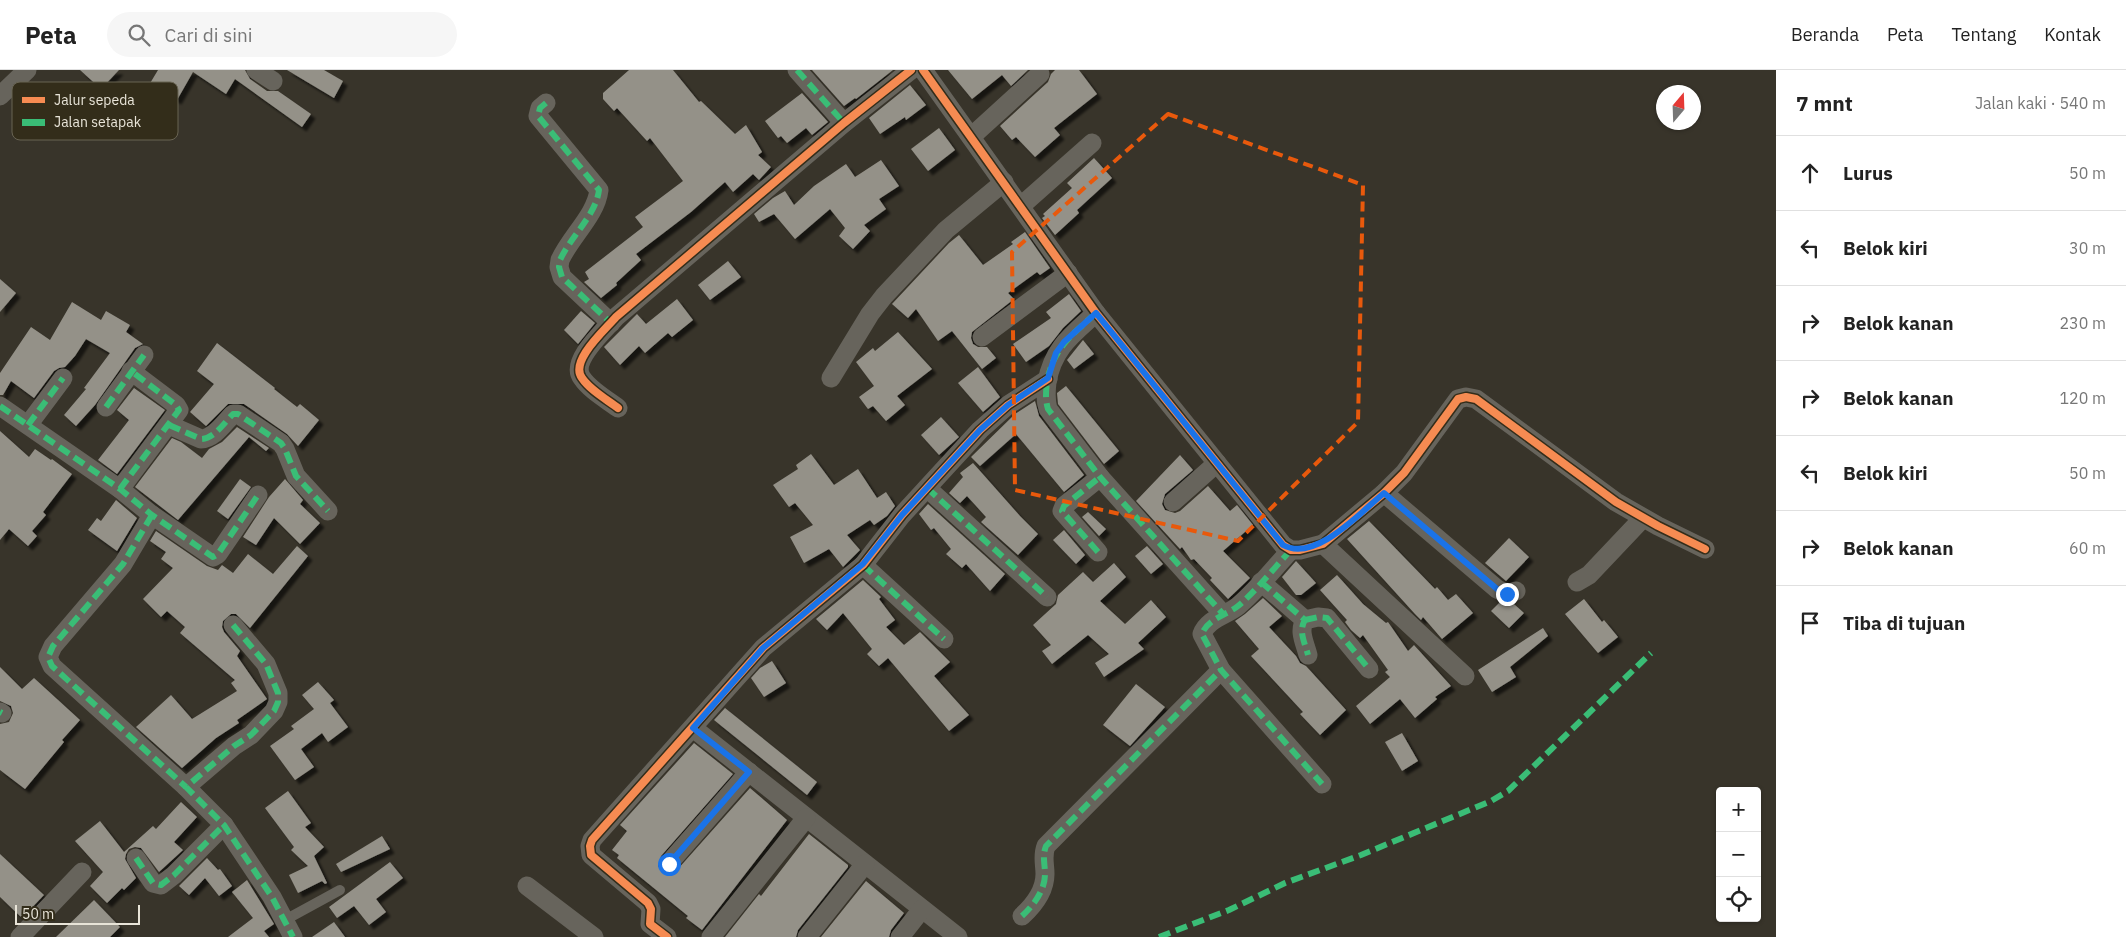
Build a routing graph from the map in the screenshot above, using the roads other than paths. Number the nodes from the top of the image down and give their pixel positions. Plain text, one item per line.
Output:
1 (27, 70) edge
2 (256, 70) edge
3 (797, 70) edge
4 (911, 70) edge
5 (923, 70) edge
6 (1040, 74) dead end
7 (273, 81) dead end
8 (15, 82) edge
9 (12, 84) edge
10 (0, 96) edge
11 (546, 103) dead end
12 (844, 123) junction
13 (971, 137) junction
14 (1092, 143) dead end
15 (1004, 182) junction
16 (1021, 206) junction
17 (1068, 273) junction
18 (1096, 313) junction
19 (611, 323) junction
20 (982, 337) dead end
21 (144, 355) dead end
22 (130, 371) junction
23 (63, 378) dead end
24 (831, 378) dead end
25 (1048, 378) junction
26 (106, 407) dead end
27 (618, 408) dead end
28 (1, 409) edge
29 (28, 425) junction
30 (169, 425) junction
31 (1217, 463) junction
32 (1100, 477) junction
33 (927, 488) junction
34 (120, 489) junction
35 (1384, 493) junction
36 (258, 495) dead end
37 (1173, 502) dead end
38 (328, 511) dead end
39 (152, 515) junction
40 (1643, 518) junction
41 (1323, 544) junction
42 (1705, 549) dead end
43 (1291, 550) junction
44 (1098, 552) dead end
45 (863, 564) junction
46 (1261, 582) junction
47 (1577, 582) dead end
48 (1516, 591) dead end
49 (1048, 597) dead end
50 (1223, 614) junction
51 (1305, 620) junction
52 (233, 626) dead end
53 (944, 639) dead end
54 (1308, 655) dead end
55 (1370, 669) dead end
56 (1221, 670) junction
57 (1465, 676) dead end
58 (693, 728) junction
59 (749, 772) junction
60 (1322, 784) dead end
61 (186, 787) junction
62 (806, 818) junction
63 (224, 824) junction
64 (136, 858) dead end
65 (669, 864) dead end
66 (864, 864) junction
67 (82, 872) dead end
68 (527, 886) dead end
69 (340, 890) dead end
70 (922, 909) junction
71 (1022, 916) dead end
72 (289, 929) edge
73 (644, 931) edge
74 (20, 937) edge
75 (594, 937) edge
76 (667, 937) edge
77 (711, 937) edge
78 (807, 937) edge
79 (900, 937) edge
80 (958, 937) edge

1 - 8 street
2 - 7 street
3 - 12 street
4 - 12 street
5 - 13 street
6 - 13 street
9 - 10 street
11 - 19 street
12 - 19 street
13 - 15 street
14 - 16 street
15 - 16 street
15 - 24 street
16 - 17 street
17 - 18 street
17 - 20 street
18 - 25 street
18 - 31 street
19 - 27 street
21 - 22 street
22 - 26 street
22 - 30 street
23 - 29 street
25 - 32 street
25 - 33 street
28 - 29 street
29 - 34 street
30 - 34 street
30 - 38 street
31 - 37 street
31 - 43 street
32 - 44 street
32 - 50 street
33 - 45 street
33 - 49 street
34 - 39 street
35 - 40 street
35 - 41 street
35 - 48 street
36 - 39 street
39 - 61 street
40 - 42 street
40 - 47 street
41 - 43 street
41 - 57 street
43 - 46 street
45 - 53 street
45 - 58 street
46 - 50 street
46 - 51 street
50 - 56 street
51 - 54 street
51 - 55 street
52 - 61 street
56 - 60 street
56 - 71 street
58 - 59 street
58 - 73 street
59 - 62 street
59 - 65 street
61 - 63 street
62 - 66 street
62 - 77 street
63 - 64 street
63 - 72 street
66 - 70 street
66 - 78 street
67 - 74 street
68 - 75 street
69 - 72 lane
70 - 79 street
70 - 80 street
73 - 76 street

